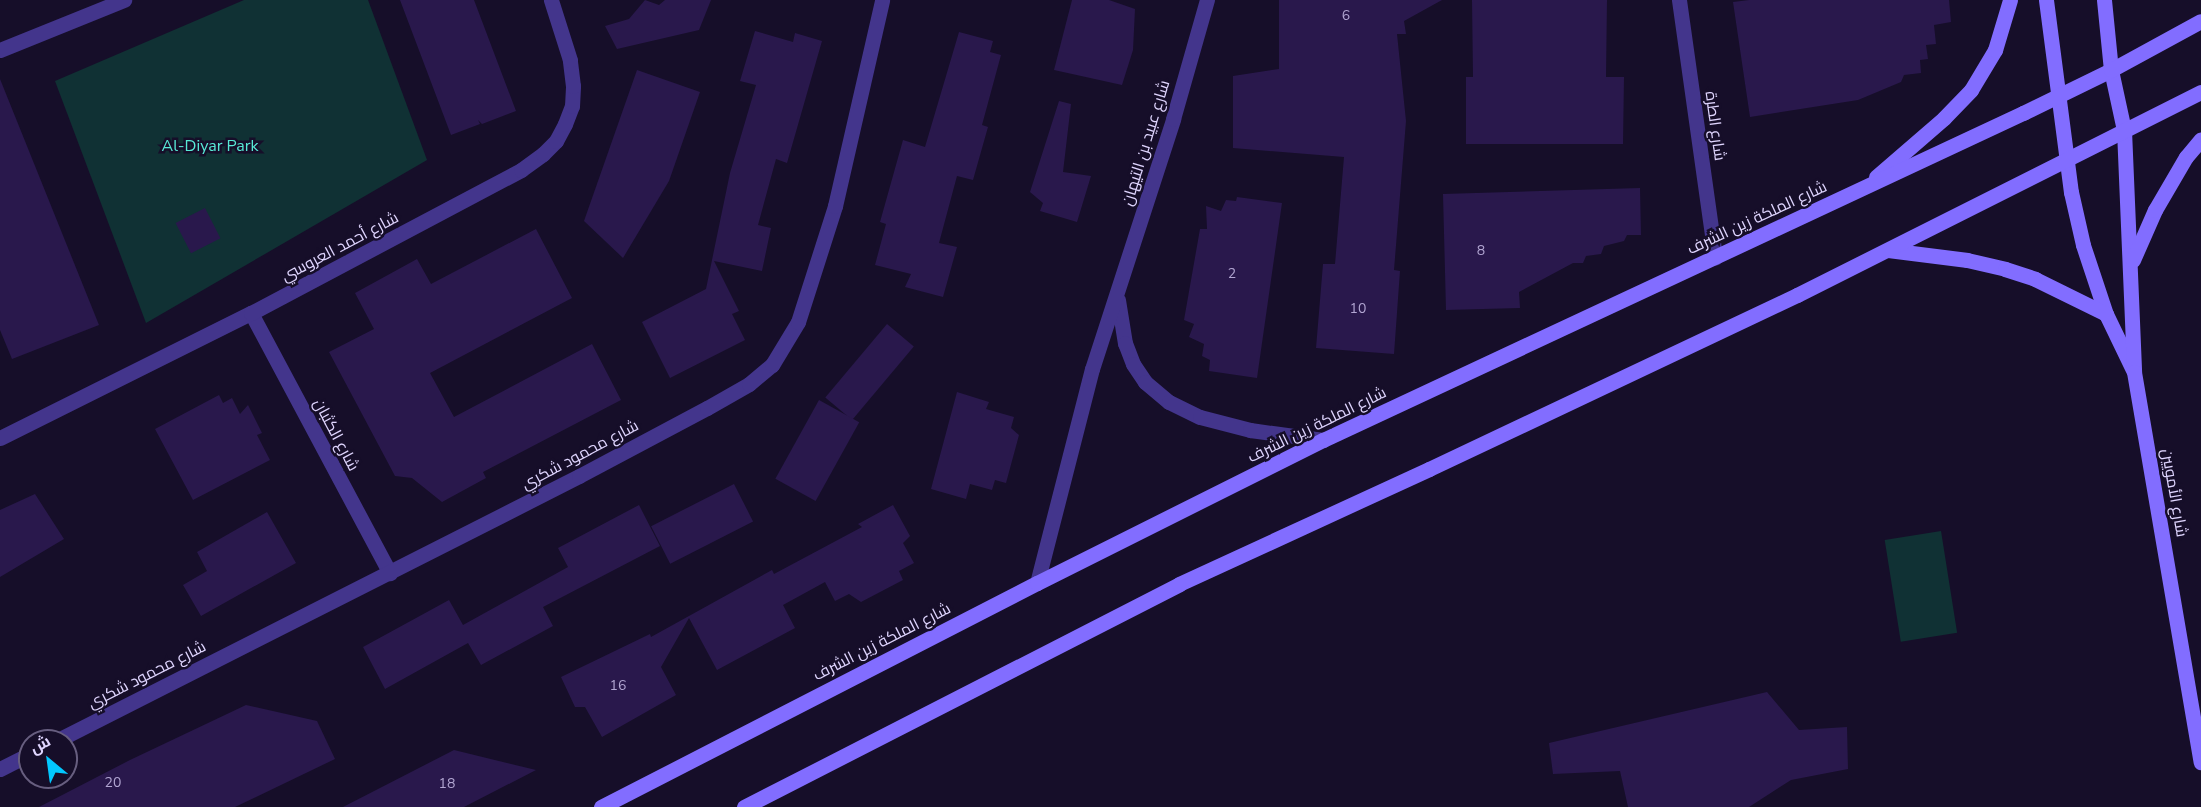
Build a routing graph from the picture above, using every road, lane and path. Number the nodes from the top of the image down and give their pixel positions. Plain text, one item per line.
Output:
1 (124, 0) edge
2 (551, 0) edge
3 (882, 0) edge
4 (1207, 0) edge
5 (1680, 0) edge
6 (2010, 0) edge
7 (2046, 0) edge
8 (2104, 0) edge
9 (2201, 21) edge
10 (0, 50) edge
11 (2111, 70) junction
12 (2201, 92) edge
13 (2058, 95) junction
14 (2124, 130) junction
15 (2201, 139) edge
16 (2067, 162) junction
17 (1862, 189) junction
18 (1888, 250) junction
19 (1715, 257) junction
20 (2131, 263) junction
21 (1117, 297) junction
22 (251, 314) junction
23 (2106, 314) junction
24 (2134, 372) junction
25 (0, 438) edge
26 (1323, 440) junction
27 (390, 573) junction
28 (1037, 583) junction
29 (78, 730) edge
30 (18, 760) edge
31 (2201, 762) edge
32 (0, 770) edge
33 (601, 807) edge
34 (744, 807) edge

1 - 10 street
2 - 22 street, شارع أحمد العروسي
3 - 27 street, شارع محمود شكري
4 - 21 street, شارع عبيد بن التيهان
5 - 19 street, شارع الطرة
6 - 17 main road
7 - 13 main road, شارع الأمويين
8 - 11 main road, شارع الأمويين
9 - 11 main road, شارع الملكة زين الشرف
11 - 13 main road, شارع الملكة زين الشرف
11 - 14 main road, شارع الأمويين
12 - 14 main road
13 - 16 main road, شارع الأمويين
13 - 17 main road, شارع الملكة زين الشرف
14 - 16 main road
14 - 20 main road, شارع الأمويين
15 - 20 main road
16 - 18 main road
16 - 23 main road, شارع الأمويين
17 - 19 main road, شارع الملكة زين الشرف
18 - 23 main road
18 - 34 main road
19 - 26 main road, شارع الملكة زين الشرف
20 - 24 main road, شارع الأمويين
21 - 26 street, شارع عبيد بن التيهان
21 - 28 street, شارع عبيد بن التيهان
22 - 25 street, شارع أحمد العروسي
22 - 27 street, شارع الكثبان
23 - 24 main road, شارع الأمويين
24 - 31 main road, شارع الأمويين
26 - 28 main road, شارع الملكة زين الشرف
27 - 29 street, شارع محمود شكري
28 - 33 main road, شارع الملكة زين الشرف
30 - 32 street

